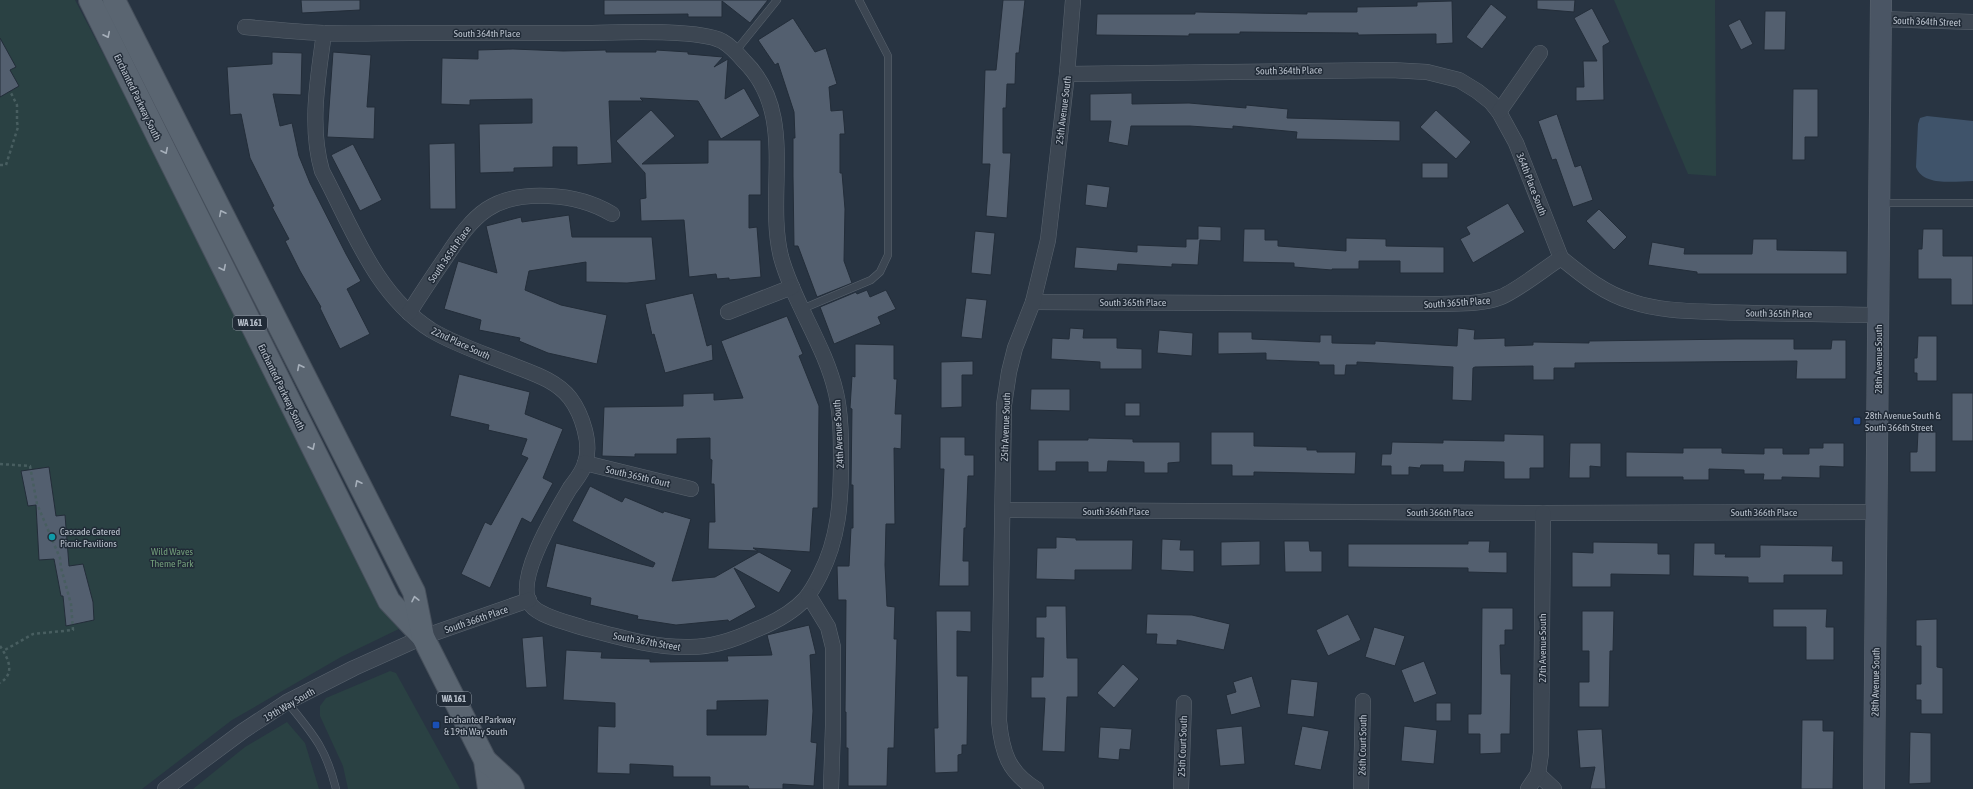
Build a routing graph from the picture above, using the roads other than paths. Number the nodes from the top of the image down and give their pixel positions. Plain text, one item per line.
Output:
1 (90, 0) edge
2 (114, 0) edge
3 (777, 0) edge
4 (859, 0) edge
5 (1072, 0) edge
6 (1880, 10) edge
7 (1973, 22) edge
8 (245, 27) dead end
9 (324, 33) junction
10 (731, 48) junction
11 (1540, 53) dead end
12 (1067, 74) junction
13 (1499, 112) junction
14 (1973, 203) edge
15 (1879, 204) junction
16 (612, 214) dead end
17 (1561, 258) junction
18 (792, 287) junction
19 (1034, 302) junction
20 (802, 309) junction
21 (728, 312) dead end
22 (409, 313) junction
23 (1878, 315) junction
24 (585, 463) junction
25 (691, 489) dead end
26 (1003, 510) junction
27 (1876, 512) junction
28 (1543, 513) junction
29 (808, 596) junction
30 (528, 600) junction
31 (424, 637) junction
32 (287, 702) junction
33 (1363, 702) dead end
34 (1184, 703) dead end
35 (485, 760) junction
36 (1533, 782) edge
37 (165, 789) edge
38 (336, 789) edge
39 (488, 789) edge
40 (513, 789) edge
41 (831, 789) edge
42 (1036, 789) edge
43 (1181, 789) edge
44 (1361, 789) edge
45 (1554, 789) edge
46 (1874, 789) edge

1 -> 31 main road, Enchanted Parkway South / WA 161
31 -> 2 main road, Enchanted Parkway South / WA 161
3 - 10 lane
4 - 20 lane
5 - 12 street, 25th Avenue South
6 - 7 street, South 364th Street
6 - 15 street, 28th Avenue South
8 - 9 street, South 364th Place
9 - 10 street, South 364th Place
9 - 22 street, 22nd Place South
10 - 18 street, 24th Avenue South
11 - 13 street
12 - 13 street, South 364th Place
12 - 19 street, 25th Avenue South
13 - 17 street, 364th Place South
14 - 15 lane
15 - 23 street, 28th Avenue South
16 - 22 street, South 365th Place
17 - 19 street, South 365th Place
17 - 23 street, South 365th Place
18 - 20 street, 24th Avenue South
18 - 21 street
19 - 26 street, 25th Avenue South
20 - 29 street, 24th Avenue South
22 - 24 street, 22nd Place South
23 - 27 street, 28th Avenue South
24 - 25 street, South 365th Court
24 - 30 street, 22nd Place South
26 - 28 street, South 366th Place
26 - 42 street, 25th Avenue South
27 - 28 street, South 366th Place
27 - 46 street, 28th Avenue South
28 - 36 street, 27th Avenue South
29 - 30 street, South 367th Street
29 - 41 street
30 - 31 street, South 366th Place
31 - 32 street, 19th Way South
31 - 35 main road, Enchanted Parkway South / WA 161
32 - 37 street, 19th Way South
32 - 38 lane
33 - 44 street, 26th Court South
34 - 43 street, 25th Court South
35 - 39 main road, Enchanted Parkway South / WA 161
35 - 40 main road, Enchanted Parkway South / WA 161
36 - 45 street

